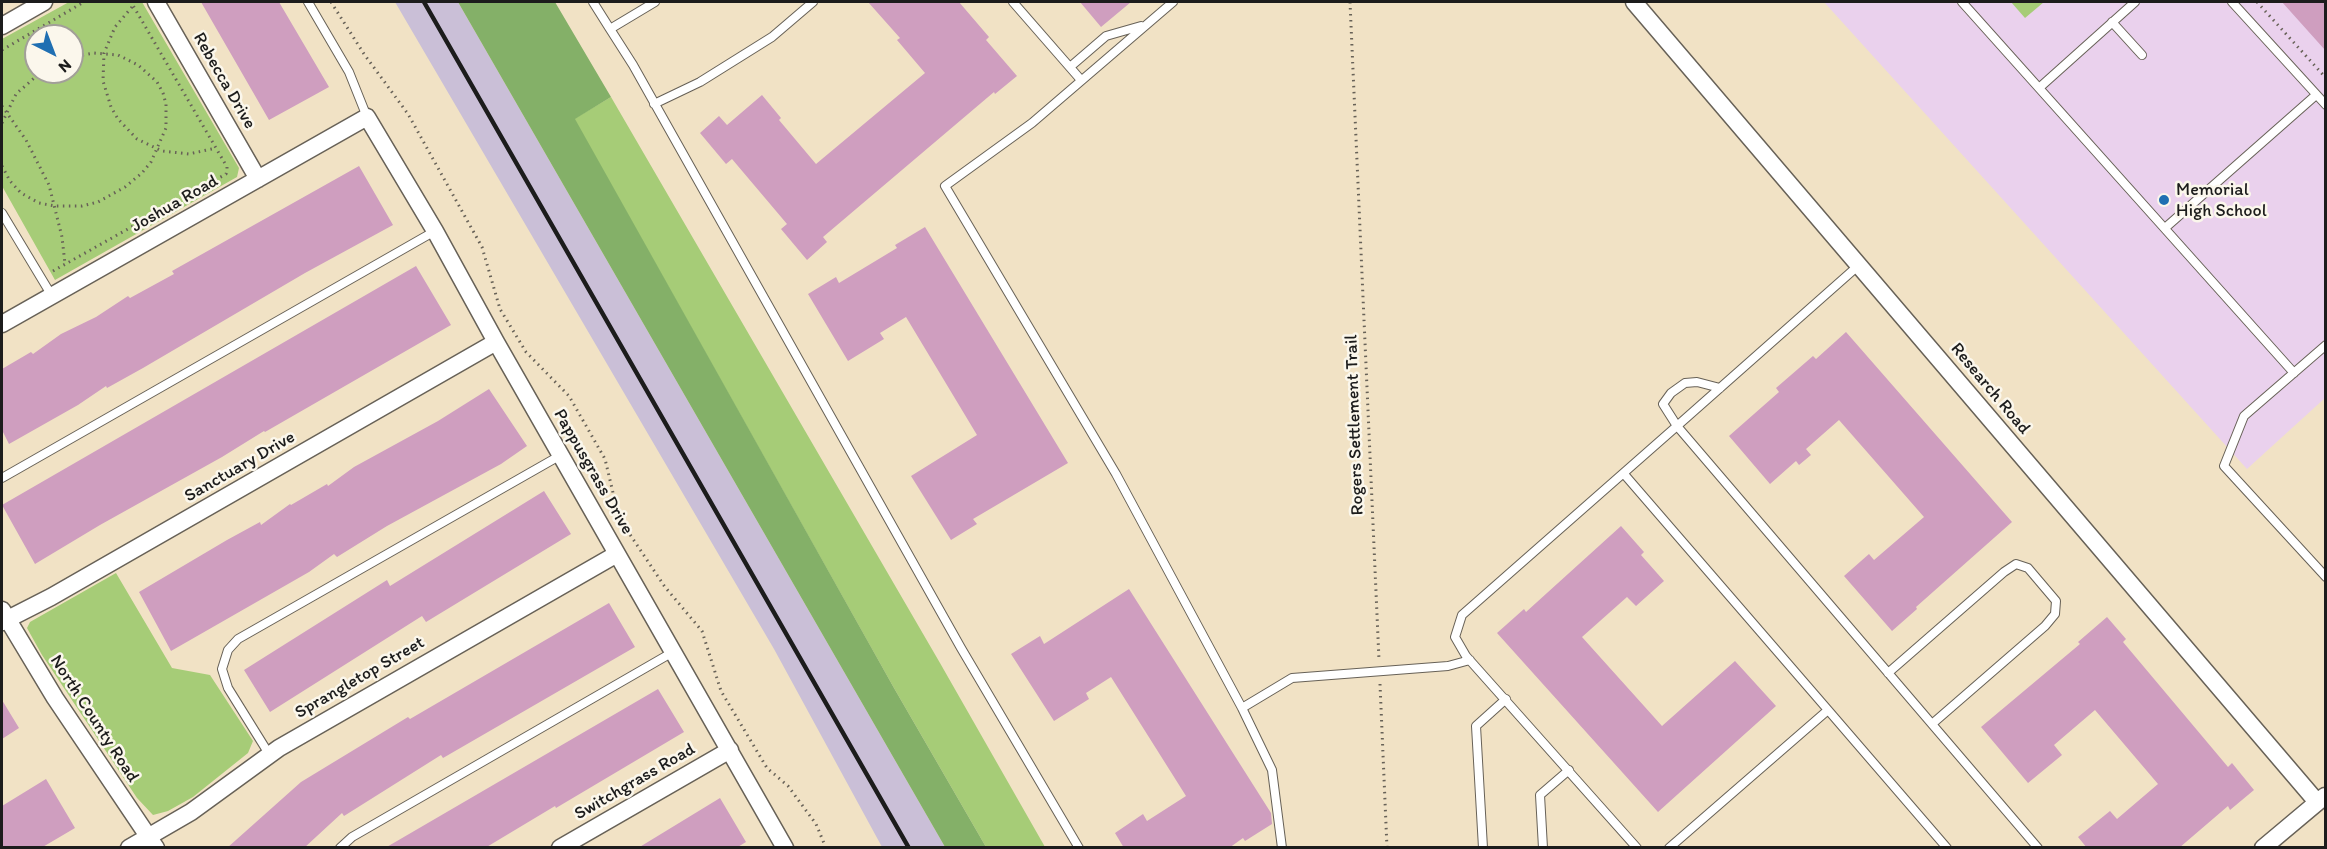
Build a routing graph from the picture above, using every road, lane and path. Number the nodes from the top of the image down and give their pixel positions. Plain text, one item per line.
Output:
1 (44, 2) edge
2 (84, 2) edge
3 (131, 2) edge
4 (156, 2) edge
5 (308, 2) edge
6 (332, 2) edge
7 (593, 2) edge
8 (655, 2) edge
9 (813, 2) edge
10 (1013, 2) edge
11 (1173, 2) edge
12 (1350, 2) edge
13 (1634, 2) edge
14 (1962, 2) edge
15 (2134, 2) edge
16 (2232, 2) edge
17 (2257, 2) edge
18 (133, 6) junction
19 (2112, 22) junction
20 (1145, 25) junction
21 (2, 26) edge
22 (610, 29) junction
23 (2, 50) edge
24 (104, 54) junction
25 (84, 55) edge
26 (2142, 55) dead end
27 (1070, 67) junction
28 (2325, 78) edge
29 (1081, 80) junction
30 (27, 84) edge
31 (2039, 88) junction
32 (2316, 94) junction
33 (654, 104) junction
34 (2325, 105) edge
35 (2, 106) edge
36 (6, 111) junction
37 (367, 117) junction
38 (2, 123) edge
39 (216, 148) junction
40 (157, 149) junction
41 (2, 166) edge
42 (258, 179) junction
43 (55, 206) junction
44 (2, 213) edge
45 (2164, 228) junction
46 (435, 231) junction
47 (65, 264) junction
48 (1858, 265) junction
49 (41, 278) junction
50 (52, 296) junction
51 (2, 324) edge
52 (496, 342) junction
53 (2325, 345) edge
54 (2294, 373) junction
55 (1720, 388) junction
56 (1677, 426) junction
57 (561, 455) junction
58 (1624, 474) junction
59 (2, 477) edge
60 (617, 554) junction
61 (2325, 577) edge
62 (3, 617) edge
63 (674, 652) junction
64 (1470, 660) junction
65 (1379, 664) dead end
66 (1888, 673) junction
67 (1379, 676) dead end
68 (1506, 699) junction
69 (1242, 708) junction
70 (1828, 710) junction
71 (1932, 724) junction
72 (730, 750) junction
73 (268, 754) junction
74 (1569, 770) junction
75 (2321, 799) edge
76 (152, 842) edge
77 (129, 848) edge
78 (340, 848) edge
79 (560, 848) edge
80 (785, 848) edge
81 (826, 848) edge
82 (1079, 848) edge
83 (1282, 848) edge
84 (1388, 848) edge
85 (1483, 848) edge
86 (1543, 848) edge
87 (1637, 848) edge
88 (1669, 848) edge
89 (1947, 848) edge
90 (2038, 848) edge
91 (2263, 848) edge

1 - 21 street
2 - 23 path
3 - 18 path
4 - 42 street, Rebecca Drive
5 - 37 lane
6 - 81 path
7 - 22 lane
8 - 22 lane
9 - 33 lane
10 - 27 lane
11 - 20 lane
12 - 65 path, Rogers Settlement Trail
13 - 48 street, Research Road
14 - 31 lane
15 - 19 lane
16 - 32 lane
17 - 28 path
18 - 24 path
18 - 39 path
19 - 26 lane
19 - 31 lane
20 - 27 lane
20 - 29 lane
22 - 33 lane
24 - 25 path
24 - 40 path
24 - 40 path
27 - 29 lane
29 - 69 lane
30 - 36 path
31 - 45 lane
32 - 34 lane
32 - 45 lane
33 - 82 lane
35 - 36 path
36 - 38 path
36 - 43 path
37 - 42 street, Joshua Road
37 - 46 street, Pappusgrass Drive
39 - 40 path
39 - 47 path
40 - 43 path
41 - 43 path
42 - 50 street, Joshua Road
43 - 47 path
44 - 49 lane
45 - 54 lane
46 - 52 street, Pappusgrass Drive
46 - 59 lane
47 - 49 path
48 - 55 lane
48 - 75 street, Research Road
49 - 50 lane
50 - 51 street, Joshua Road
52 - 57 street, Pappusgrass Drive
52 - 62 street, Sanctuary Drive
53 - 54 lane
54 - 61 lane
55 - 56 lane
55 - 56 lane
56 - 58 lane
56 - 66 lane
57 - 60 street, Pappusgrass Drive
57 - 73 lane
58 - 64 lane
58 - 70 lane
60 - 63 street, Pappusgrass Drive
60 - 73 street, Sprangletop Street
62 - 76 street, North County Road
63 - 72 street, Pappusgrass Drive
63 - 78 lane
64 - 68 lane
64 - 69 lane
66 - 71 lane
66 - 71 lane
67 - 84 path
68 - 74 lane
68 - 85 lane
69 - 83 lane
70 - 88 lane
70 - 89 lane
71 - 90 lane
72 - 79 street, Switchgrass Road
72 - 80 street, Pappusgrass Drive
73 - 76 street, Sprangletop Street
74 - 86 lane
74 - 87 lane
75 - 91 street
76 - 77 street, Sprangletop Street

